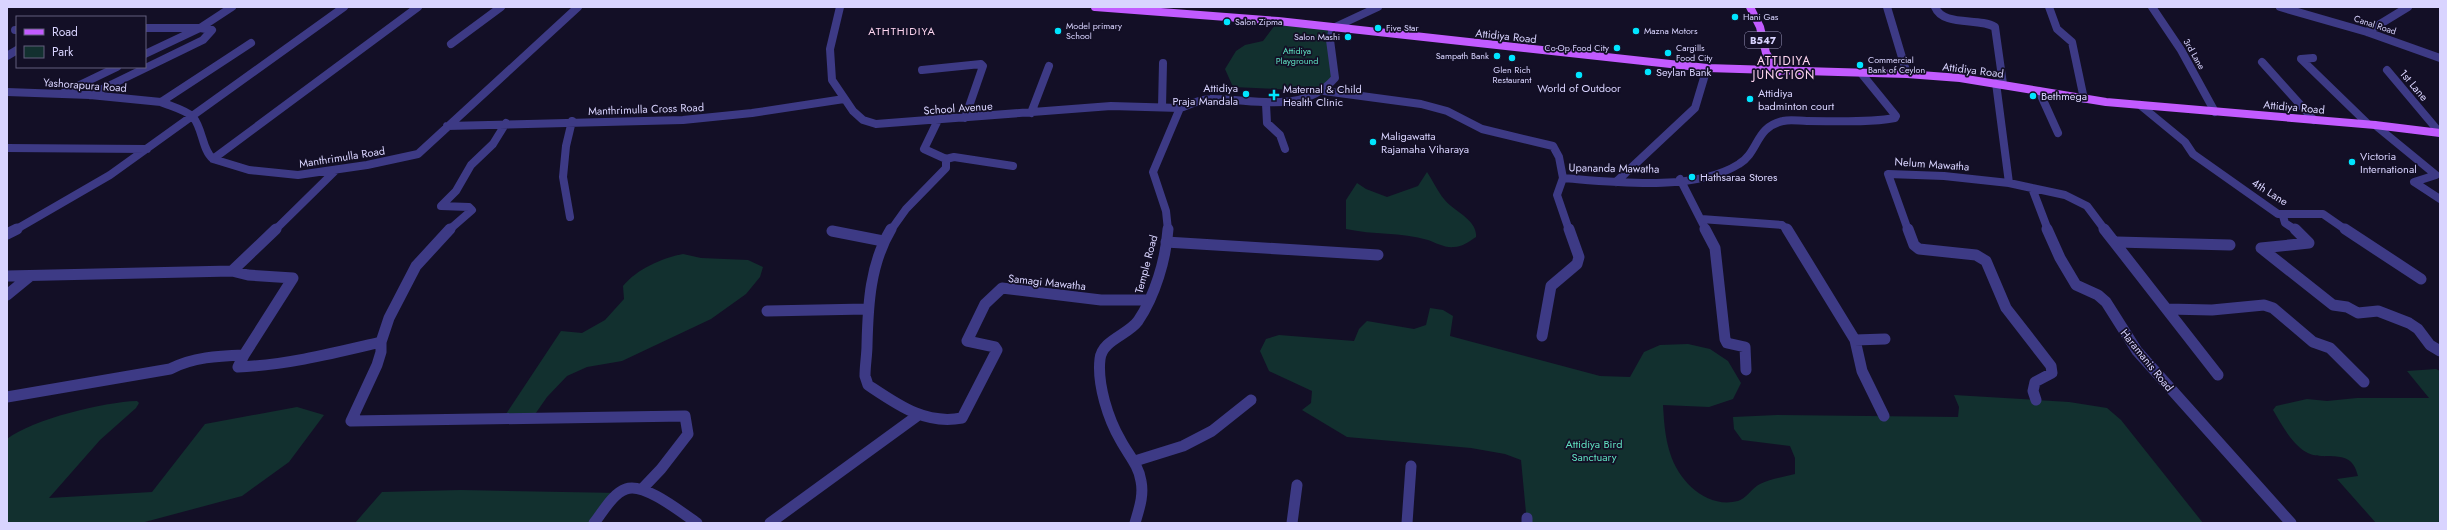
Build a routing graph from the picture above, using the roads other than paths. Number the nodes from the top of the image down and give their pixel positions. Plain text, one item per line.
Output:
1 (232, 7) edge
2 (344, 7) edge
3 (418, 7) edge
4 (501, 7) edge
5 (578, 7) edge
6 (840, 7) edge
7 (1095, 7) edge
8 (1378, 7) edge
9 (1750, 7) edge
10 (1887, 7) edge
11 (1935, 7) edge
12 (2049, 7) edge
13 (2152, 7) edge
14 (2408, 7) edge
15 (2284, 8) edge
16 (1159, 9) edge
17 (146, 28) edge
18 (200, 28) junction
19 (1333, 28) junction
20 (2367, 32) junction
21 (251, 43) dead end
22 (451, 44) dead end
23 (16, 51) edge
24 (146, 54) edge
25 (7, 56) edge
26 (2313, 58) dead end
27 (2440, 58) edge
28 (2262, 62) dead end
29 (1163, 63) dead end
30 (1048, 66) dead end
31 (115, 68) edge
32 (145, 68) edge
33 (146, 68) edge
34 (1707, 68) junction
35 (922, 70) dead end
36 (2386, 70) dead end
37 (1778, 72) junction
38 (1861, 73) junction
39 (1908, 74) junction
40 (2000, 84) junction
41 (2040, 90) junction
42 (1324, 91) junction
43 (7, 92) edge
44 (26, 92) junction
45 (61, 94) junction
46 (90, 95) junction
47 (844, 98) junction
48 (2084, 98) junction
49 (7, 100) edge
50 (161, 102) junction
51 (1266, 104) junction
52 (1162, 106) junction
53 (2140, 106) junction
54 (1180, 108) junction
55 (2215, 112) junction
56 (1031, 113) junction
57 (192, 116) junction
58 (965, 118) junction
59 (938, 120) junction
60 (2314, 120) junction
61 (572, 122) junction
62 (506, 123) junction
63 (2371, 124) junction
64 (447, 126) junction
65 (2058, 133) dead end
66 (2440, 133) edge
67 (7, 148) edge
68 (147, 149) junction
69 (1286, 149) dead end
70 (946, 159) junction
71 (213, 160) junction
72 (1013, 166) dead end
73 (335, 171) junction
74 (1563, 178) junction
75 (1680, 180) junction
76 (1616, 182) junction
77 (2009, 183) junction
78 (2032, 188) junction
79 (2440, 199) edge
80 (2283, 216) junction
81 (570, 217) dead end
82 (1701, 219) junction
83 (832, 231) dead end
84 (7, 234) edge
85 (883, 241) junction
86 (1166, 242) junction
87 (2117, 242) junction
88 (2230, 245) dead end
89 (1378, 256) dead end
90 (232, 271) junction
91 (7, 276) edge
92 (29, 277) junction
93 (2421, 279) dead end
94 (7, 295) edge
95 (1149, 300) junction
96 (2167, 308) junction
97 (866, 309) junction
98 (767, 311) dead end
99 (1542, 336) dead end
100 (1885, 339) dead end
101 (1855, 340) junction
102 (380, 342) junction
103 (2440, 351) edge
104 (244, 355) junction
105 (1746, 370) dead end
106 (2218, 375) dead end
107 (2364, 382) dead end
108 (7, 397) edge
109 (1251, 400) dead end
110 (2036, 400) dead end
111 (917, 416) junction
112 (1884, 416) dead end
113 (1135, 461) junction
114 (1411, 466) dead end
115 (1298, 485) dead end
116 (642, 489) junction
117 (594, 523) edge
118 (697, 523) edge
119 (770, 523) edge
120 (1135, 523) edge
121 (1292, 523) edge
122 (1407, 523) edge
123 (2291, 523) edge

1 - 18 street
2 - 57 street
3 - 71 street
4 - 22 street
5 - 64 street, Manthrimulla Road
6 - 47 street, School Avenue
7 - 16 main road, Attidiya Road
8 - 19 street
9 - 37 main road, B547
10 - 39 street
11 - 40 street
12 - 48 street
13 - 55 street, 3rd Lane
14 - 20 street
15 - 20 street, Canal Road
16 - 19 main road, Attidiya Road
17 - 18 street
18 - 24 street
18 - 33 street
19 - 34 main road, Attidiya Road
19 - 42 street
20 - 27 street, Canal Road
21 - 50 street
23 - 25 street
26 - 63 street
28 - 60 street
29 - 52 street
30 - 56 street
31 - 45 street
32 - 46 street
34 - 37 main road, Attidiya Road
34 - 76 street
35 - 58 street
36 - 66 street, 1st Lane
37 - 38 main road, Attidiya Road
38 - 39 main road, Attidiya Road
38 - 75 street, Upananda Mawatha
39 - 40 main road, Attidiya Road
40 - 41 main road, Attidiya Road
40 - 77 street
41 - 48 main road, Attidiya Road
41 - 65 street
42 - 51 street
42 - 74 street
43 - 44 street, Yashorapura Road
44 - 45 street, Yashorapura Road
44 - 49 street
45 - 46 street, Yashorapura Road
46 - 50 street, Yashorapura Road
47 - 59 street, School Avenue
47 - 61 street, Manthrimulla Cross Road
48 - 53 main road, Attidiya Road
50 - 57 street, Yashorapura Road
51 - 54 street
51 - 69 street
52 - 54 street, School Avenue
52 - 56 street, School Avenue
53 - 55 main road, Attidiya Road
53 - 80 street, 4th Lane
54 - 86 street, Temple Road
55 - 60 main road, Attidiya Road
56 - 58 street, School Avenue
57 - 68 street
57 - 71 street
58 - 59 street, School Avenue
59 - 70 street
60 - 63 main road, Attidiya Road
61 - 62 street, Manthrimulla Cross Road
61 - 81 street
62 - 64 street, Manthrimulla Cross Road
62 - 102 street
63 - 66 main road, Attidiya Road
63 - 79 street
64 - 73 street, Manthrimulla Road
67 - 68 street
68 - 84 street
70 - 72 street
70 - 85 street, Samagi Mawatha
71 - 73 street, Manthrimulla Road
73 - 90 street
74 - 76 street, Upananda Mawatha
74 - 99 street
75 - 76 street, Upananda Mawatha
75 - 82 street
77 - 78 street
77 - 110 street, Nelum Mawatha
78 - 87 street
78 - 123 street, Haramanis Road
80 - 93 street, 4th Lane
80 - 103 street
82 - 101 street
82 - 105 street
83 - 85 street
85 - 97 street, Samagi Mawatha
86 - 89 street
86 - 95 street, Temple Road
87 - 88 street
87 - 96 street
90 - 92 street
90 - 104 street
91 - 92 street
92 - 94 street
95 - 111 street, Samagi Mawatha
95 - 113 street, Temple Road
96 - 106 street
96 - 107 street
97 - 98 street
97 - 111 street, Samagi Mawatha
100 - 101 street
101 - 112 street
102 - 104 street
102 - 116 street
104 - 108 street
109 - 113 street
111 - 119 street
113 - 120 street, Temple Road
114 - 122 street
115 - 121 street
116 - 117 street
116 - 118 street

